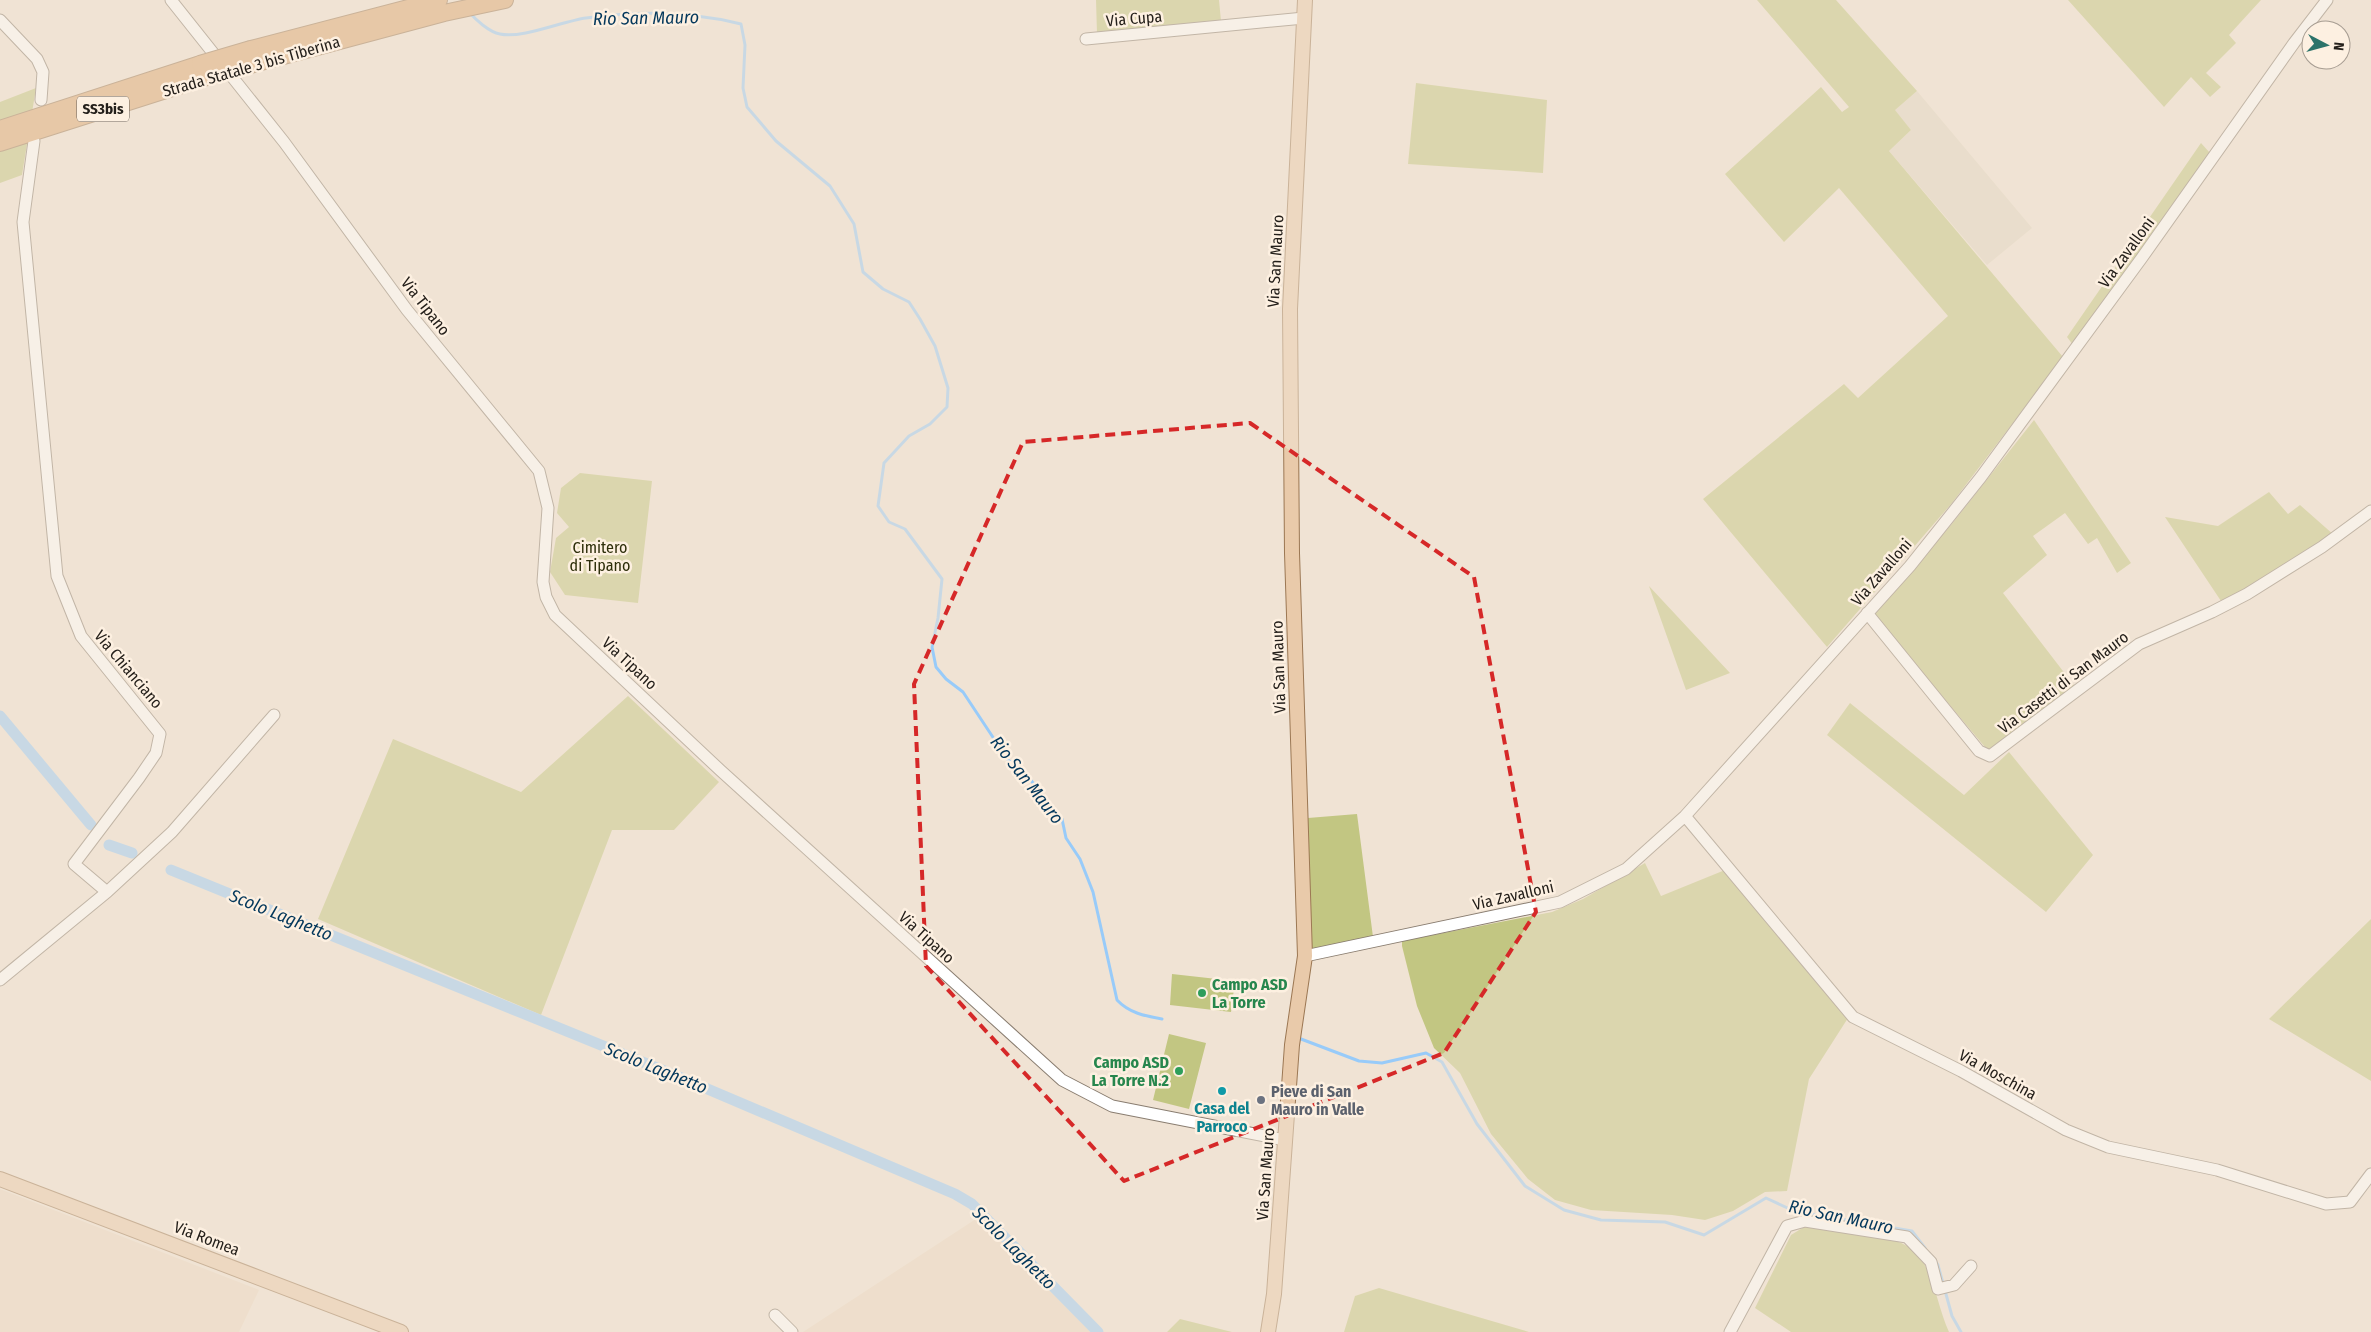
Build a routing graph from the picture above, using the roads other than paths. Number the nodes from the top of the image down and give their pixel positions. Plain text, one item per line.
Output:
1 (171, 0) edge
2 (1305, 0) edge
3 (2327, 0) edge
4 (499, 1) edge
5 (440, 5) edge
6 (1304, 18) junction
7 (0, 20) edge
8 (1086, 39) dead end
9 (204, 70) junction
10 (40, 100) dead end
11 (0, 129) edge
12 (34, 141) dead end
13 (0, 143) edge
14 (2371, 511) edge
15 (1867, 613) junction
16 (274, 714) dead end
17 (1685, 816) junction
18 (106, 892) junction
19 (1304, 956) junction
20 (0, 980) edge
21 (1285, 1140) junction
22 (2371, 1174) edge
23 (0, 1179) edge
24 (1971, 1266) dead end
25 (775, 1315) dead end
26 (401, 1332) edge
27 (792, 1332) edge
28 (1268, 1332) edge
29 (1730, 1332) edge

1 - 21 street, Via Tipano
2 - 6 main road, Via San Mauro
3 - 15 street, Via Zavalloni
4 - 5 highway, Strada Statale 3 bis Tiberina / SS3bis
5 - 9 highway, Strada Statale 3 bis Tiberina / SS3bis, bridge
6 - 8 street, Via Cupa
6 - 19 main road, Via San Mauro
7 - 10 street
9 - 11 highway, Strada Statale 3 bis Tiberina / SS3bis
9 - 13 highway, Strada Statale 3 bis Tiberina / SS3bis
12 - 18 street, Via Chianciano
14 - 15 street, Via Casetti di San Mauro
15 - 17 street, Via Zavalloni
16 - 18 street
17 - 19 street, Via Zavalloni
17 - 22 street, Via Moschina
18 - 20 street
19 - 21 main road, Via San Mauro
21 - 28 main road, Via San Mauro
23 - 26 main road, Via Romea
24 - 29 street
25 - 27 street

